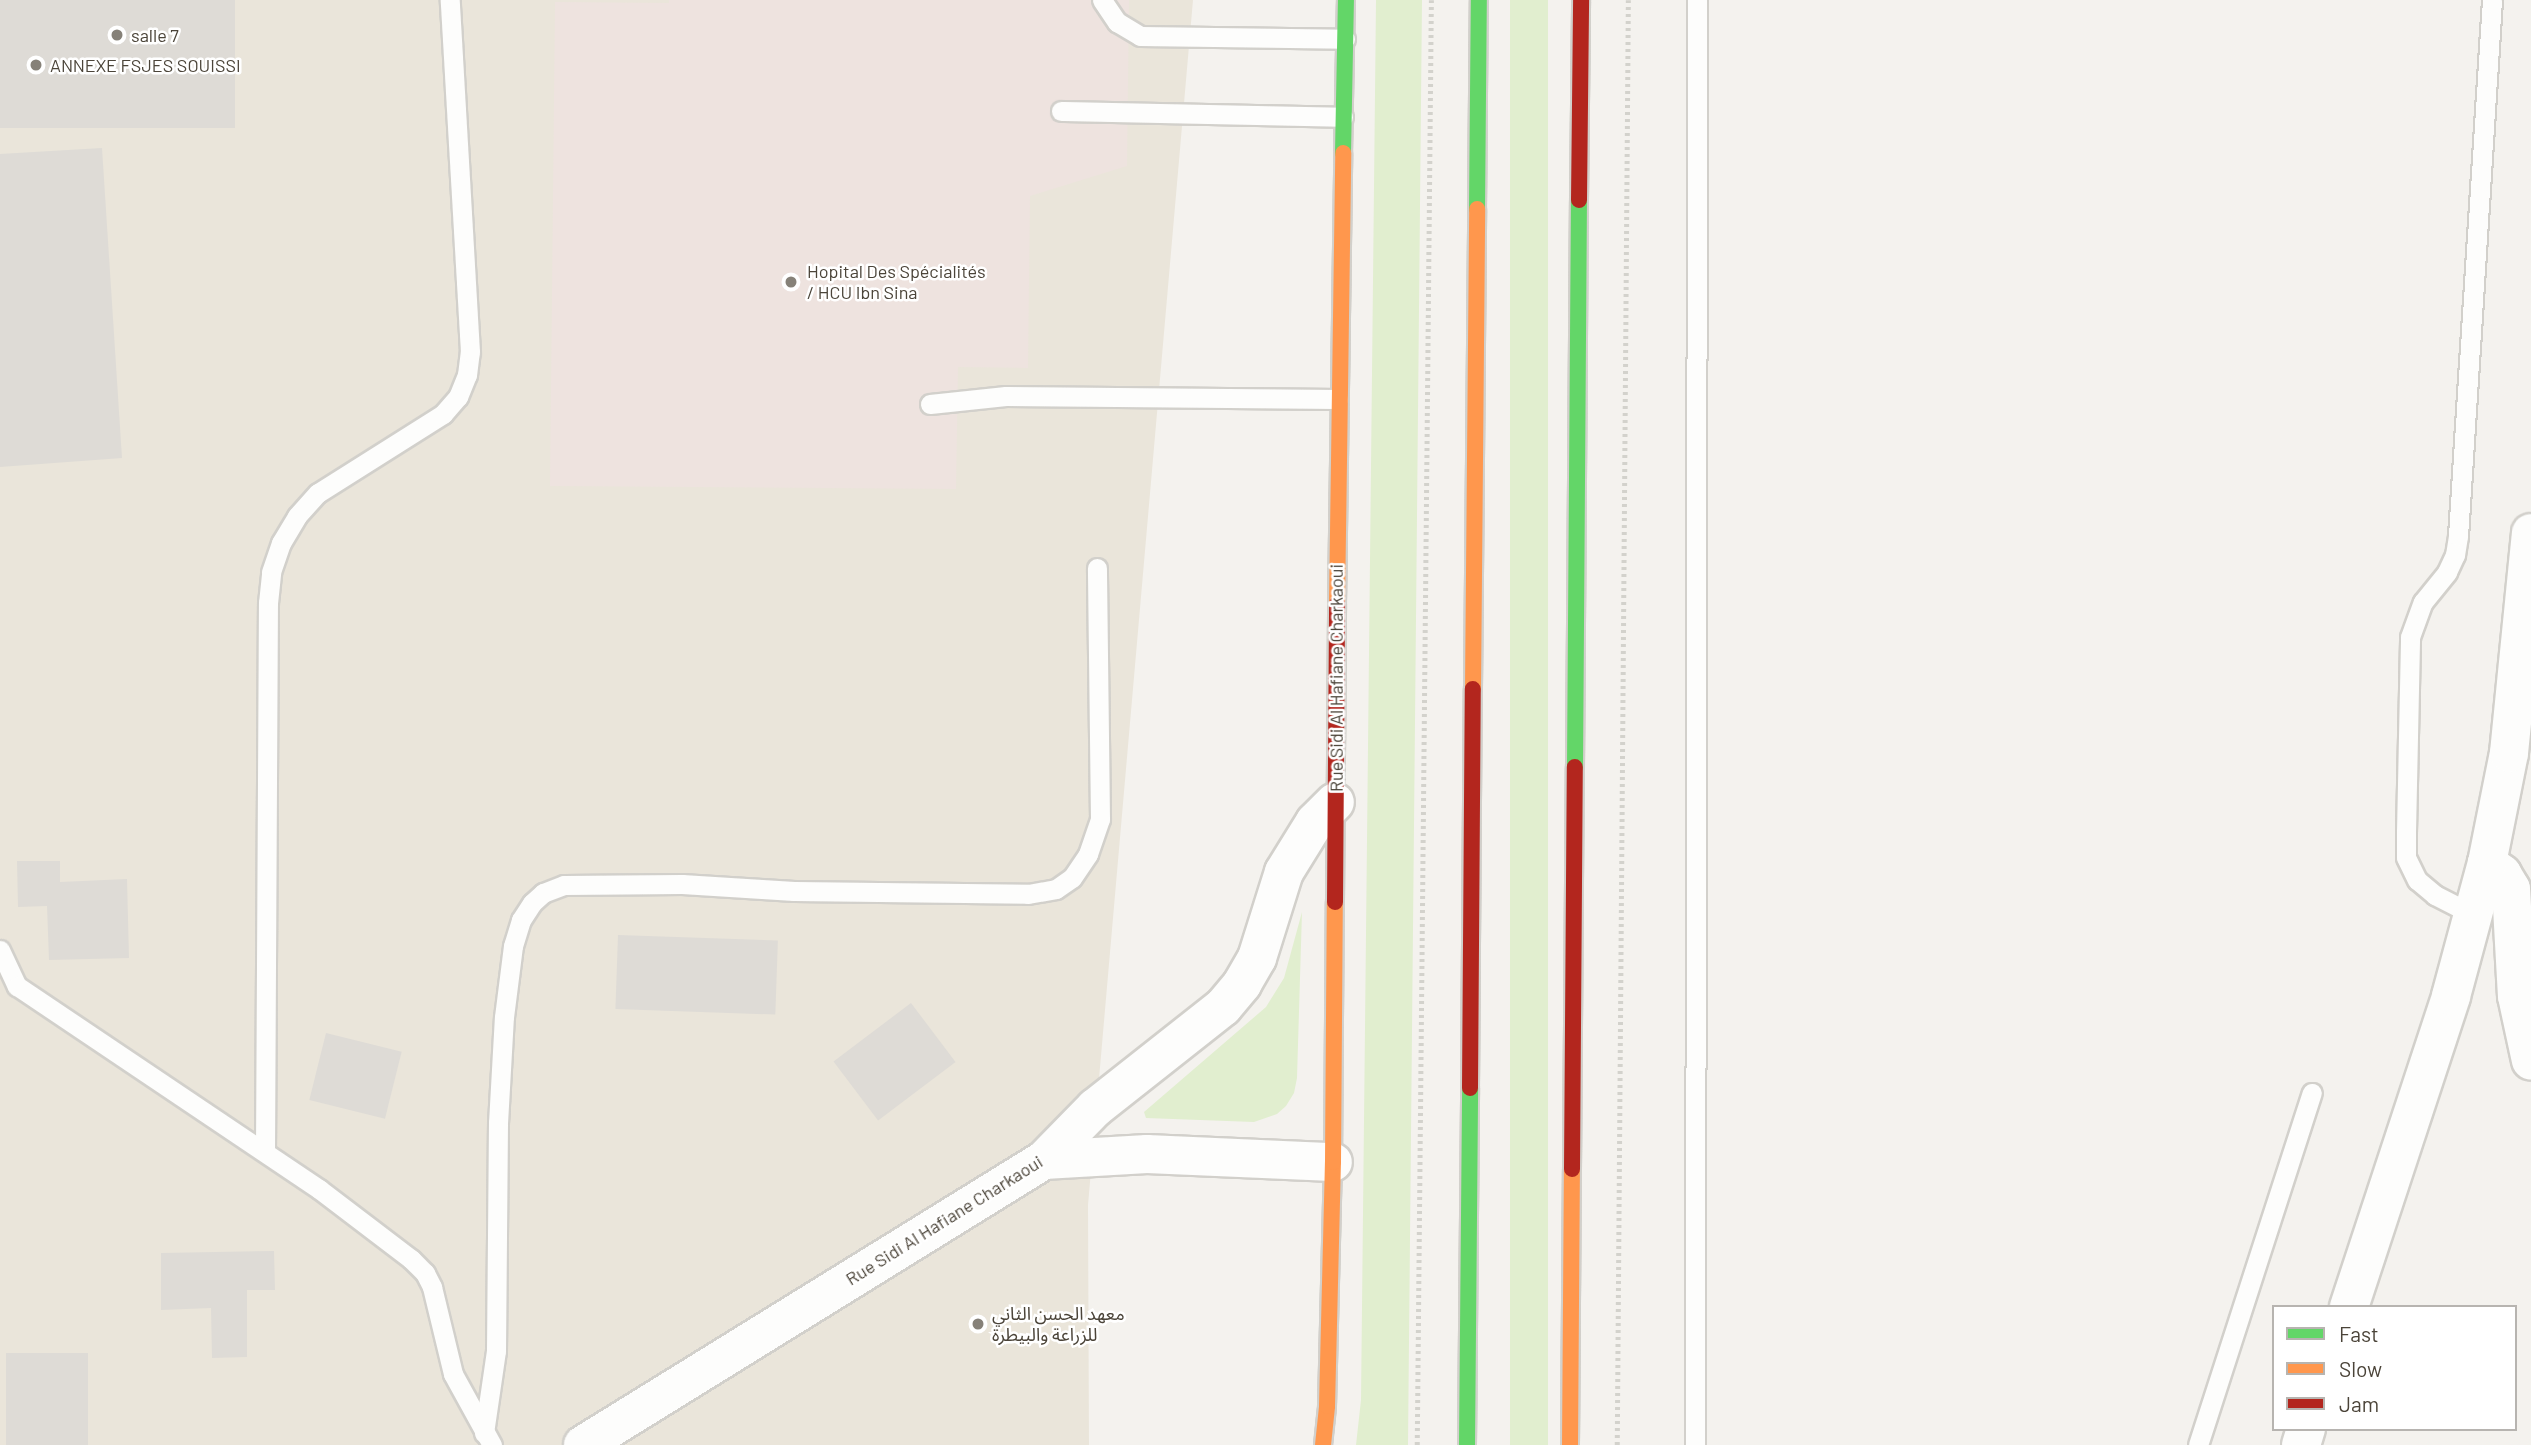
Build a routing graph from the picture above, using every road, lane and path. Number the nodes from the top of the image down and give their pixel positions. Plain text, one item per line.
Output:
1 (450, 0) edge
2 (1102, 0) edge
3 (1346, 0) edge
4 (1431, 0) edge
5 (1479, 0) edge
6 (1581, 0) edge
7 (1628, 0) edge
8 (1697, 0) edge
9 (2492, 0) edge
10 (1345, 40) junction
11 (1061, 111) dead end
12 (1343, 117) junction
13 (1338, 399) junction
14 (930, 404) dead end
15 (2531, 533) edge
16 (1097, 568) dead end
17 (1335, 802) junction
18 (2487, 863) junction
19 (2474, 915) junction
20 (0, 950) edge
21 (2531, 1061) edge
22 (2312, 1093) dead end
23 (265, 1151) junction
24 (1044, 1160) junction
25 (1333, 1162) junction
26 (2350, 1305) edge
27 (488, 1439) edge
28 (583, 1445) edge
29 (1323, 1445) edge
30 (1417, 1445) edge
31 (1467, 1445) edge
32 (1570, 1445) edge
33 (1617, 1445) edge
34 (1695, 1445) edge
35 (2198, 1445) edge

1 - 23 lane
2 - 10 lane
3 - 10 main road, Rue Sidi Al Hafiane Charkaoui
4 - 30 path
5 - 31 main road
6 - 32 main road
7 - 33 path
8 - 34 lane
9 - 19 lane
10 - 12 main road, Rue Sidi Al Hafiane Charkaoui
11 - 12 lane
12 - 13 main road, Rue Sidi Al Hafiane Charkaoui
13 - 14 lane
13 - 17 main road, Rue Sidi Al Hafiane Charkaoui
15 - 18 street
16 - 27 lane
17 - 24 street, Rue Sidi Al Hafiane Charkaoui
17 - 25 main road
18 - 19 street
18 - 21 street
19 - 26 street
20 - 23 lane
22 - 35 lane
23 - 27 lane
24 - 25 street
24 - 28 street, Rue Sidi Al Hafiane Charkaoui
25 - 29 main road

